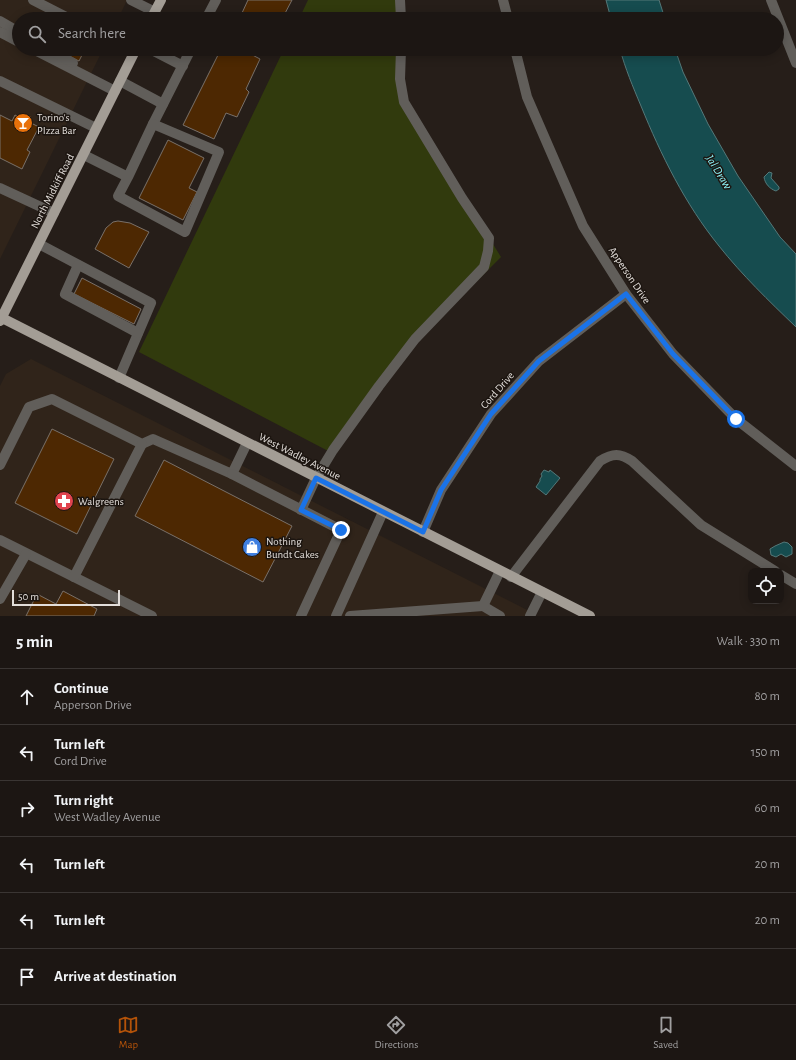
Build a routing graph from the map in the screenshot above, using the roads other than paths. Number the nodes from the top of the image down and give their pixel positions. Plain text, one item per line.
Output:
1 (33, 0) edge
2 (131, 0) edge
3 (161, 0) edge
4 (216, 0) edge
5 (400, 0) edge
6 (503, 0) edge
7 (771, 0) edge
8 (56, 12) edge
9 (148, 12) edge
10 (155, 12) edge
11 (210, 12) edge
12 (401, 12) edge
13 (506, 12) edge
14 (776, 12) edge
15 (0, 21) edge
16 (12, 28) edge
17 (0, 32) edge
18 (784, 33) edge
19 (12, 38) edge
20 (47, 56) edge
21 (61, 56) edge
22 (130, 56) edge
23 (164, 56) edge
24 (188, 56) edge
25 (401, 56) edge
26 (517, 56) edge
27 (796, 63) edge
28 (183, 66) junction
29 (78, 72) junction
30 (0, 81) edge
31 (120, 81) junction
32 (115, 91) junction
33 (163, 104) junction
34 (153, 124) junction
35 (96, 128) junction
36 (84, 155) junction
37 (128, 176) junction
38 (0, 188) edge
39 (54, 213) junction
40 (39, 244) junction
41 (78, 265) junction
42 (626, 294) junction
43 (1, 319) edge
44 (138, 333) junction
45 (119, 378) junction
46 (247, 443) junction
47 (142, 444) junction
48 (0, 464) edge
49 (796, 466) edge
50 (232, 474) junction
51 (316, 478) junction
52 (301, 510) junction
53 (383, 512) junction
54 (423, 532) junction
55 (0, 540) edge
56 (26, 554) junction
57 (770, 568) edge
58 (500, 571) junction
59 (511, 576) junction
60 (74, 577) junction
61 (784, 577) edge
62 (4, 582) edge
63 (796, 584) edge
64 (542, 592) junction
65 (0, 599) edge
66 (483, 606) junction
67 (152, 616) edge
68 (301, 616) edge
69 (336, 616) edge
70 (350, 616) edge
71 (500, 616) edge
72 (530, 616) edge
73 (590, 616) edge

1 - 8 street
2 - 9 street
3 - 10 main road
4 - 11 street
5 - 12 street
6 - 13 street
7 - 14 street
15 - 16 street
17 - 19 street
18 - 27 street
20 - 29 street
21 - 29 street
22 - 31 main road, North Midkiff Road
23 - 28 street
24 - 28 street
25 - 51 street
26 - 42 street, Apperson Drive
28 - 33 street
29 - 32 street
30 - 35 street
31 - 32 main road, North Midkiff Road
31 - 33 street
32 - 35 main road, North Midkiff Road
33 - 34 street
34 - 37 street
34 - 37 street
35 - 36 main road, North Midkiff Road
36 - 37 street
36 - 39 main road, North Midkiff Road
38 - 39 street
39 - 40 main road, North Midkiff Road
40 - 41 street
40 - 43 main road, North Midkiff Road
41 - 44 street
41 - 44 street
42 - 49 street, Apperson Drive
42 - 54 street, Cord Drive
43 - 45 main road, West Wadley Avenue
44 - 45 street
45 - 46 main road, West Wadley Avenue
46 - 50 street
46 - 51 main road, West Wadley Avenue
47 - 48 street
47 - 50 street
47 - 60 street
50 - 52 street
51 - 52 street
51 - 53 main road, West Wadley Avenue
52 - 68 street
53 - 54 main road, West Wadley Avenue
53 - 69 street
54 - 58 main road, West Wadley Avenue
55 - 56 street
56 - 60 street
56 - 62 street
57 - 59 street
58 - 59 main road, West Wadley Avenue
58 - 66 street
59 - 64 main road, West Wadley Avenue
60 - 67 street
61 - 63 street
62 - 65 street
64 - 72 street
64 - 73 main road, West Wadley Avenue
66 - 70 street
66 - 71 street

